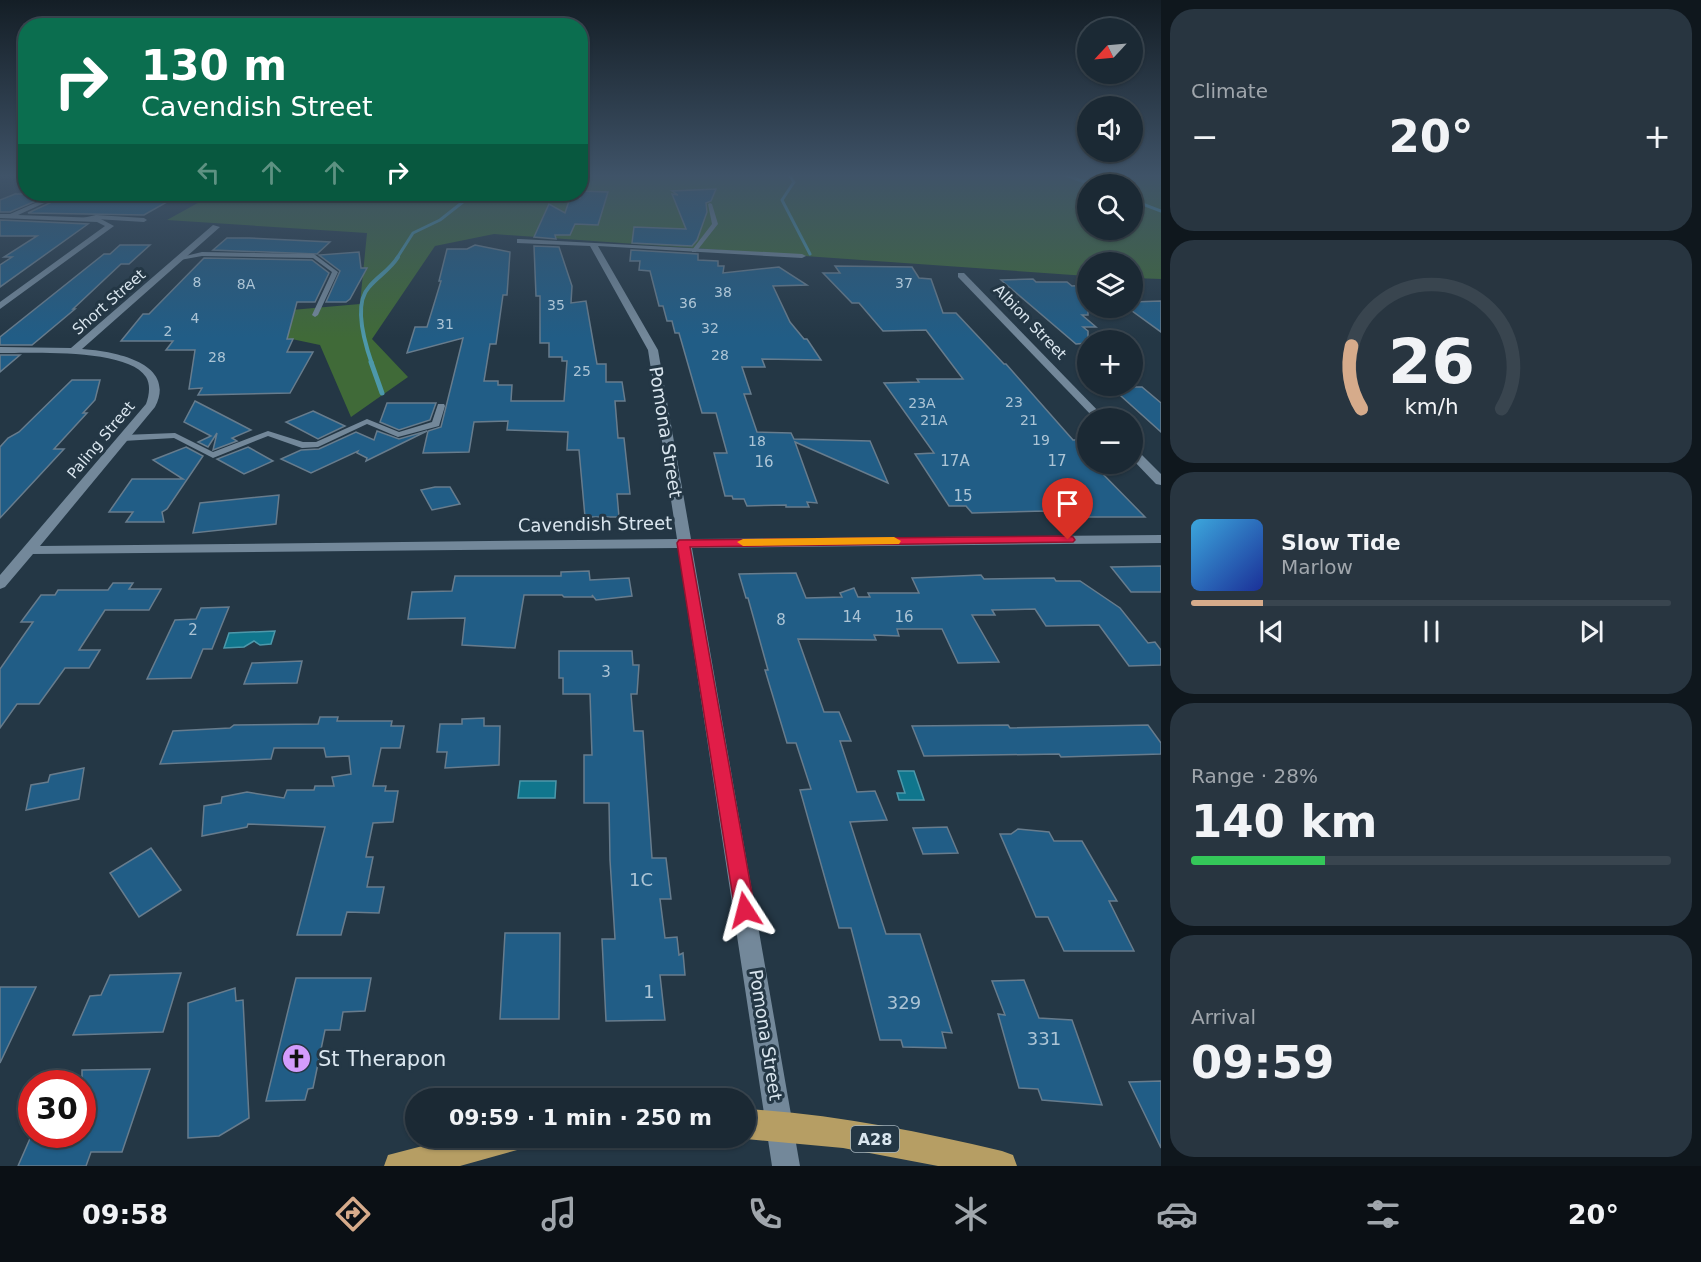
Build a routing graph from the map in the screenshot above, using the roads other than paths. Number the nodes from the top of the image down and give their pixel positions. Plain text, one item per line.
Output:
1 (105, 229) edge
2 (213, 229) edge
3 (711, 229) edge
4 (520, 241) dead end
5 (593, 244) junction
6 (693, 251) junction
7 (802, 256) dead end
8 (180, 258) junction
9 (961, 275) dead end
10 (0, 306) edge
11 (315, 315) dead end
12 (0, 350) edge
13 (74, 351) junction
14 (441, 406) dead end
15 (1090, 408) edge
16 (123, 438) junction
17 (1143, 463) edge
18 (1161, 482) edge
19 (1161, 539) edge
20 (683, 543) junction
21 (29, 550) junction
22 (0, 584) edge
23 (756, 1124) edge
24 (780, 1125) junction
25 (473, 1148) edge
26 (399, 1166) edge
27 (786, 1166) edge
28 (1002, 1166) edge

1 - 10 street
2 - 8 street, Short Street
3 - 6 lane
4 - 5 street
5 - 6 street
5 - 20 street, Pomona Street
6 - 7 street
8 - 11 lane
8 - 13 street, Short Street
9 - 15 street, Albion Street
12 - 13 street, Paling Street
13 - 16 street, Paling Street
14 - 16 lane
16 - 21 street, Paling Street
17 - 18 street
19 - 20 street, Cavendish Street
20 - 21 street, Cavendish Street
20 - 24 street, Pomona Street
21 - 22 street, Paling Street
23 - 24 highway, A28
24 - 27 street, Pomona Street
24 - 28 highway, A28
25 - 26 highway

